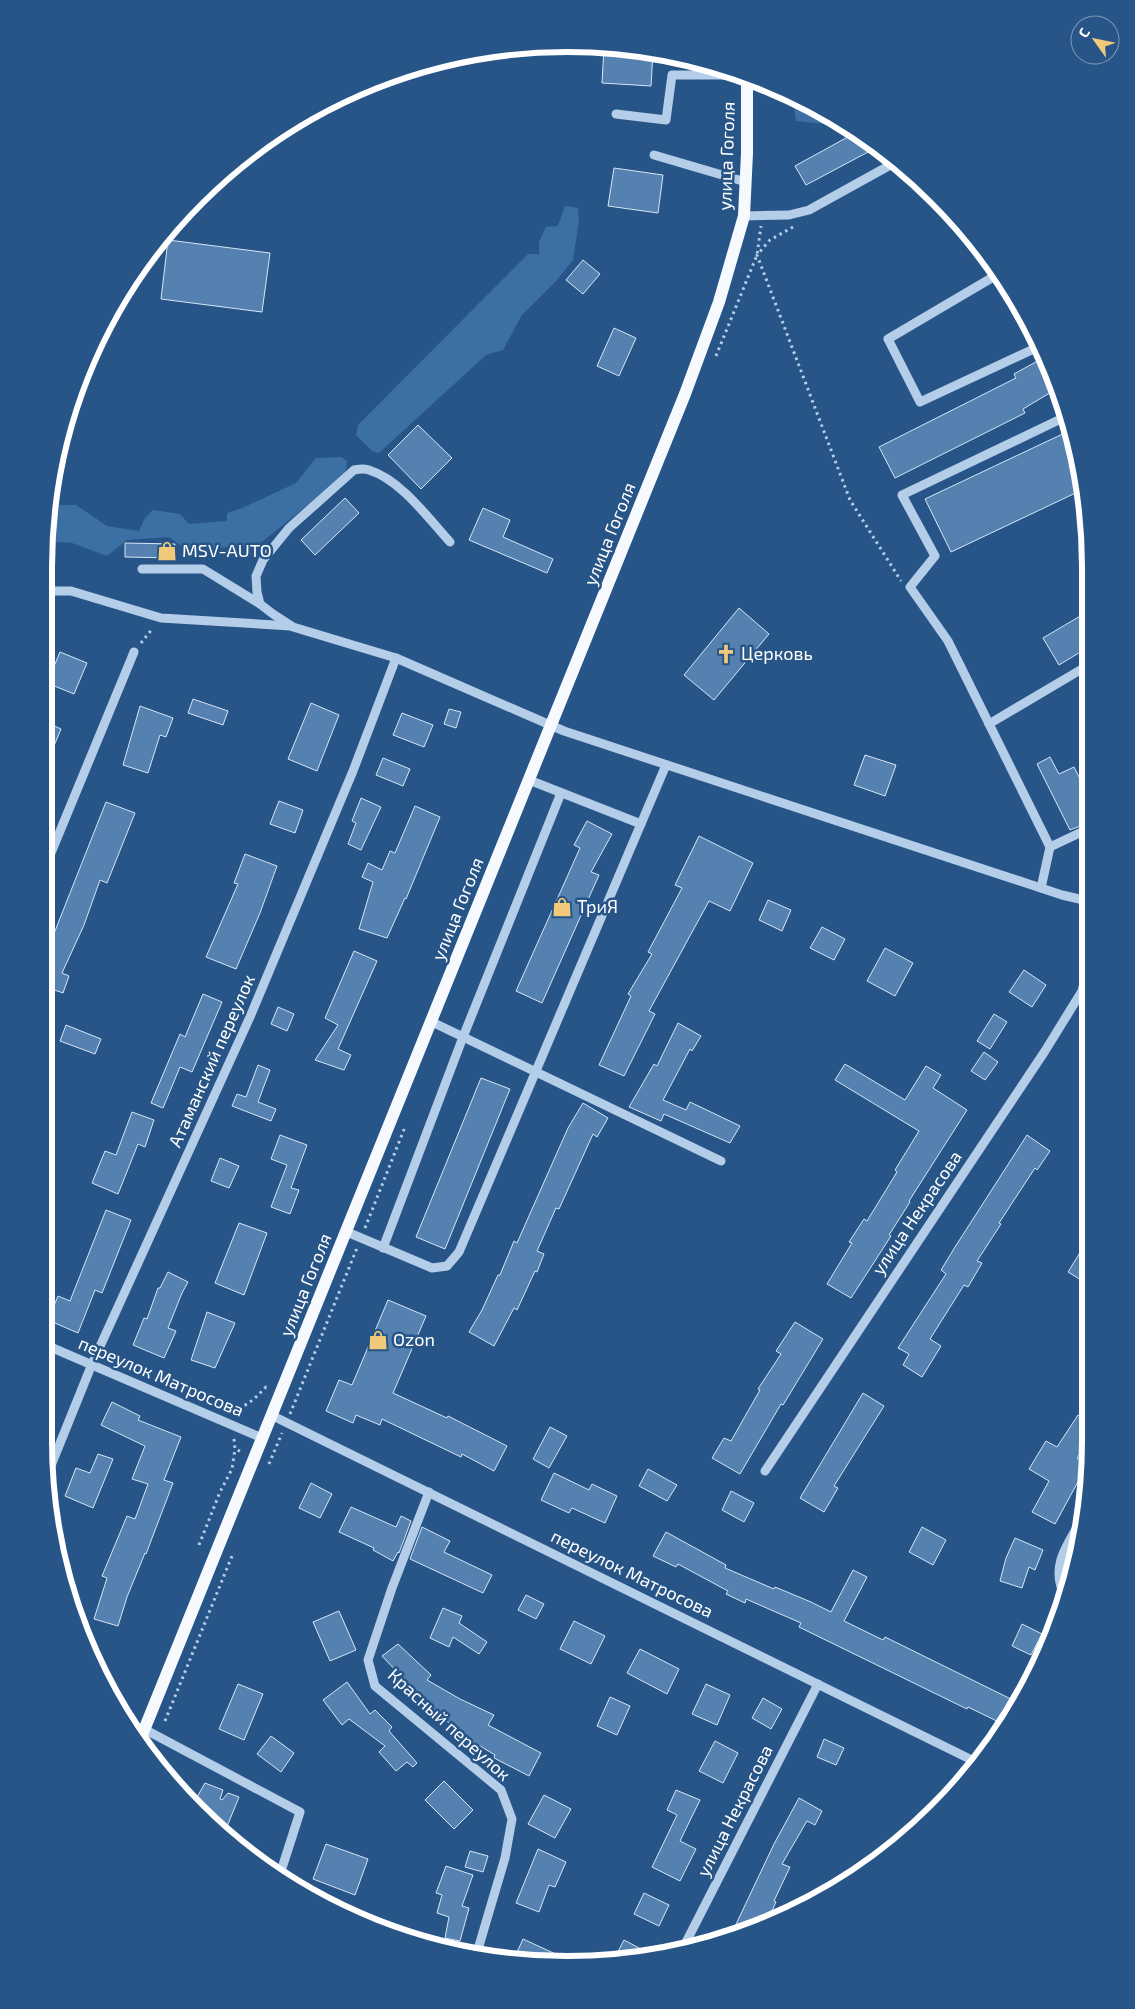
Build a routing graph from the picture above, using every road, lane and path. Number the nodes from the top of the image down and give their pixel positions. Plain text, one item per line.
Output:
1 (719, 76) edge
2 (746, 85) edge
3 (616, 114) dead end
4 (654, 155) dead end
5 (889, 166) edge
6 (746, 182) junction
7 (744, 216) junction
8 (794, 227) dead end
9 (993, 277) edge
10 (1033, 349) edge
11 (1060, 419) edge
12 (450, 542) dead end
13 (142, 569) dead end
14 (910, 588) junction
15 (52, 591) edge
16 (260, 604) junction
17 (161, 618) junction
18 (293, 627) junction
19 (134, 652) joint
20 (396, 658) junction
21 (1082, 669) edge
22 (989, 724) junction
23 (551, 726) junction
24 (666, 765) junction
25 (529, 780) junction
26 (561, 793) junction
27 (641, 824) junction
28 (1082, 832) edge
29 (1050, 847) junction
30 (52, 850) edge
31 (1041, 888) junction
32 (1082, 900) edge
33 (1082, 991) edge
34 (432, 1022) junction
35 (463, 1037) junction
36 (535, 1072) junction
37 (721, 1160) dead end
38 (347, 1232) junction
39 (383, 1248) junction
40 (52, 1348) edge
41 (92, 1364) junction
42 (271, 1415) junction
43 (262, 1438) junction
44 (234, 1449) dead end
45 (53, 1460) edge
46 (765, 1471) dead end
47 (429, 1492) junction
48 (1075, 1531) edge
49 (199, 1544) dead end
50 (1061, 1588) edge
51 (818, 1684) junction
52 (143, 1733) edge
53 (145, 1737) edge
54 (972, 1760) edge
55 (282, 1868) dead end
56 (686, 1943) edge
57 (478, 1949) edge

1 - 3 street
2 - 6 main road, улица Гоголя
4 - 6 street
5 - 7 street
6 - 7 main road, улица Гоголя
7 - 23 main road, улица Гоголя
8 - 14 path
9 - 10 street
11 - 14 street
12 - 16 street
13 - 16 street
14 - 22 street
15 - 17 street
16 - 18 street
17 - 18 street
17 - 19 path
18 - 20 street
19 - 30 street
20 - 23 street
20 - 41 street, Атаманский переулок
21 - 22 street
22 - 29 street
23 - 24 street
23 - 25 main road, улица Гоголя
24 - 27 street
24 - 31 street
25 - 26 street
25 - 34 main road, улица Гоголя
26 - 27 street
26 - 35 street
27 - 36 street
28 - 29 street
29 - 31 street
31 - 32 street
33 - 46 street, улица Некрасова
34 - 35 street
34 - 38 main road, улица Гоголя
35 - 36 street
35 - 39 street
36 - 37 street
36 - 39 street
38 - 39 street
38 - 42 main road, улица Гоголя
40 - 41 street, переулок Матросова
41 - 43 street, переулок Матросова
41 - 45 street, Атаманский переулок
42 - 43 main road, улица Гоголя
42 - 47 street, переулок Матросова
43 - 52 main road, улица Гоголя
44 - 49 path
47 - 51 street, переулок Матросова
47 - 57 street, Красный переулок
48 - 50 street
51 - 54 street, переулок Матросова
51 - 56 street, улица Некрасова
53 - 55 street

